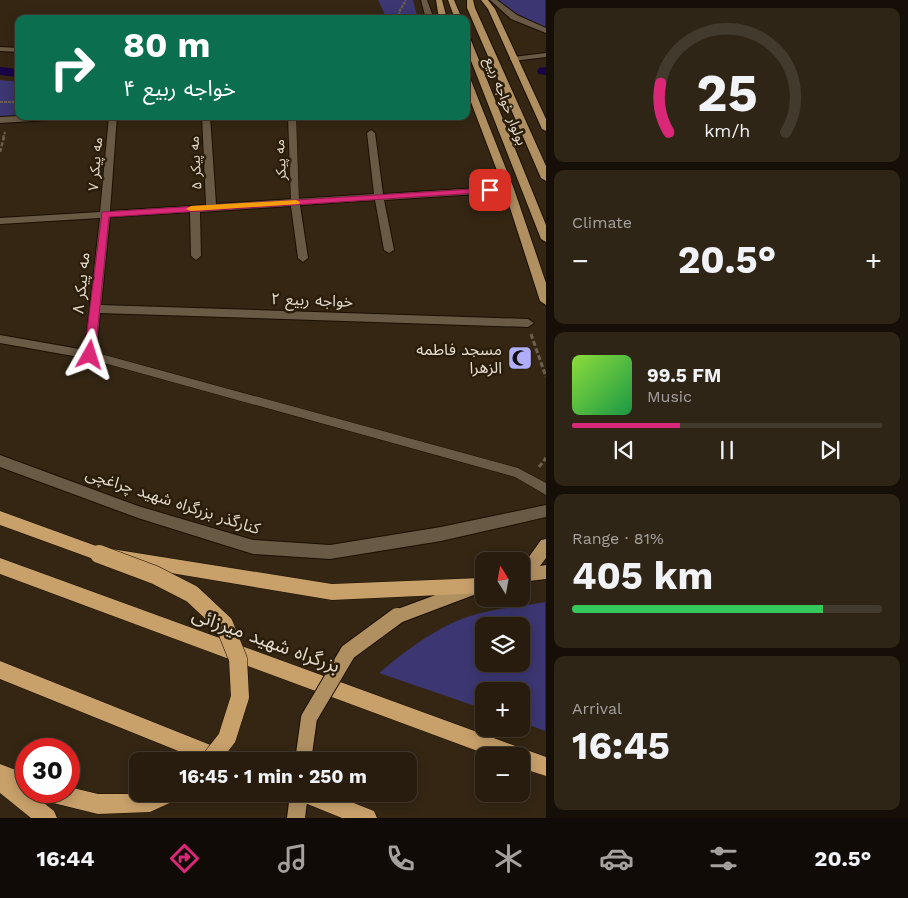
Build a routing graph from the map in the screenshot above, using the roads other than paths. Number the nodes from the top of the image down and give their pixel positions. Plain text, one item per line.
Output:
1 (424, 0) edge
2 (439, 0) edge
3 (451, 0) edge
4 (470, 0) edge
5 (484, 0) edge
6 (493, 0) edge
7 (429, 15) edge
8 (442, 15) edge
9 (457, 15) edge
10 (546, 31) edge
11 (470, 48) edge
12 (0, 49) edge
13 (15, 50) edge
14 (546, 55) edge
15 (512, 60) junction
16 (470, 88) edge
17 (113, 120) edge
18 (206, 120) edge
19 (292, 120) edge
20 (546, 129) edge
21 (371, 132) dead end
22 (545, 176) edge
23 (509, 189) junction
24 (379, 197) junction
25 (295, 202) junction
26 (195, 208) junction
27 (211, 208) junction
28 (105, 214) junction
29 (0, 220) edge
30 (546, 239) edge
31 (389, 250) dead end
32 (196, 256) dead end
33 (303, 258) dead end
34 (546, 301) edge
35 (95, 309) junction
36 (528, 322) road end
37 (0, 339) edge
38 (90, 355) junction
39 (0, 461) edge
40 (546, 490) edge
41 (0, 509) edge
42 (546, 511) edge
43 (0, 518) edge
44 (49, 536) junction
45 (546, 544) edge
46 (99, 554) junction
47 (0, 566) edge
48 (530, 566) edge
49 (546, 572) edge
50 (530, 573) edge
51 (475, 586) edge
52 (475, 588) edge
53 (0, 670) edge
54 (492, 747) edge
55 (204, 752) edge
56 (216, 752) edge
57 (305, 752) edge
58 (530, 761) edge
59 (546, 767) edge
60 (0, 774) edge
61 (15, 780) edge
62 (0, 781) edge
63 (80, 800) edge
64 (150, 802) edge
65 (298, 802) edge
66 (327, 802) edge
67 (47, 818) edge
68 (296, 818) edge
69 (366, 818) edge

1 - 7 street
2 - 8 main road
3 - 9 main road
4 - 22 main road, بولوار خواجه ربیع
5 - 15 main road
6 - 10 street
11 - 30 main road, بولوار خواجه ربیع
12 - 13 street
14 - 15 street
15 - 20 main road
16 - 23 main road
17 - 28 street, مه پیکر ۷
18 - 27 street, مه پیکر ۵
19 - 25 lane, مه پیکر
21 - 24 street
23 - 24 street
23 - 34 main road
24 - 25 street
24 - 31 street
25 - 27 street
25 - 33 street
26 - 27 street
26 - 28 street
26 - 32 street
28 - 29 street
28 - 35 street, مه پیکر ۸
35 - 36 street, خواجه ربیع ۲
35 - 38 street, مه پیکر ۸
37 - 38 street
38 - 40 lane
39 - 42 street, کنارگذر بزرگراه شهید چراغچی
41 - 44 highway
43 - 44 highway
44 - 46 highway
45 - 48 main road
46 - 51 highway
46 - 56 highway, bridge
47 - 54 highway, بزرگراه شهید میرزائی
49 - 50 main road
52 - 57 main road, bridge
53 - 55 highway
58 - 59 highway
60 - 61 highway
62 - 67 highway
63 - 64 highway
65 - 68 main road
66 - 69 highway

